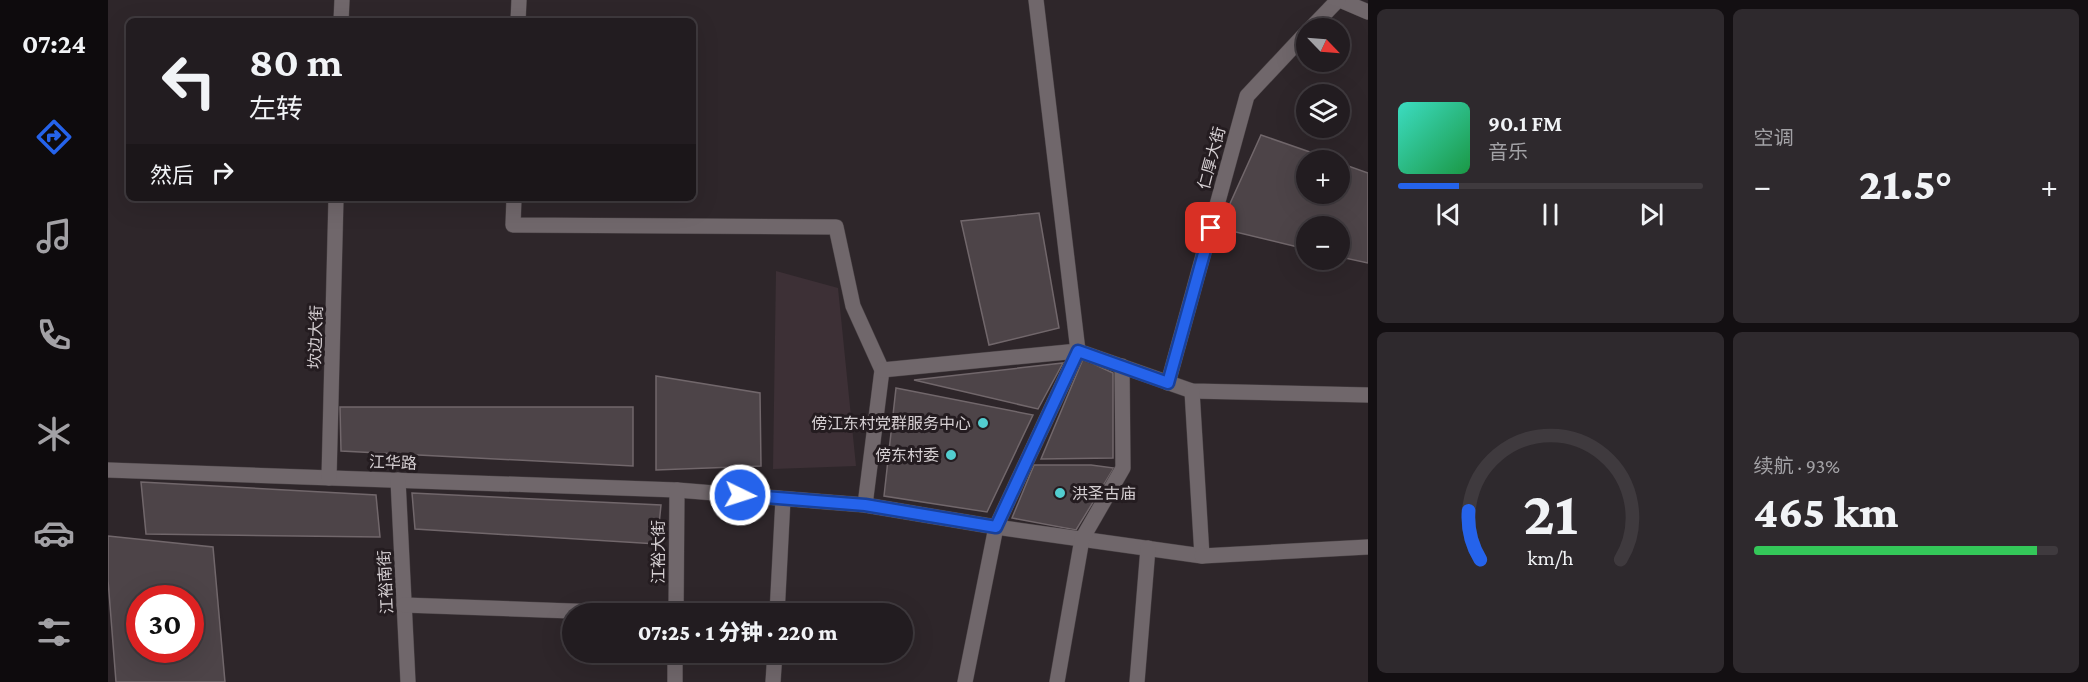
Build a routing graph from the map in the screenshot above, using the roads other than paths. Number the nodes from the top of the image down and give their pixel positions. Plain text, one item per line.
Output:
1 (342, 0) edge
2 (519, 0) edge
3 (1036, 0) edge
4 (1339, 0) edge
5 (1368, 12) edge
6 (341, 18) edge
7 (518, 18) edge
8 (1321, 18) edge
9 (1296, 44) edge
10 (336, 201) edge
11 (514, 201) edge
12 (1078, 351) junction
13 (1122, 366) junction
14 (882, 370) junction
15 (1168, 383) junction
16 (1192, 391) junction
17 (1368, 394) edge
18 (108, 470) edge
19 (329, 478) junction
20 (398, 480) junction
21 (676, 490) junction
22 (783, 499) junction
23 (865, 505) junction
24 (996, 527) junction
25 (1082, 539) junction
26 (1368, 547) edge
27 (1148, 548) junction
28 (1202, 556) junction
29 (676, 603) edge
30 (778, 603) edge
31 (404, 604) junction
32 (562, 610) edge
33 (675, 663) edge
34 (774, 663) edge
35 (408, 682) edge
36 (675, 682) edge
37 (773, 682) edge
38 (965, 682) edge
39 (1058, 682) edge
40 (1137, 682) edge

1 - 6 street
2 - 7 street
3 - 12 street
4 - 5 street
4 - 8 street
9 - 15 street, 仁厚大街
10 - 19 street, 坎边大街
11 - 14 street
12 - 13 street
12 - 14 street
12 - 24 street
13 - 15 street
13 - 25 street
14 - 23 street
15 - 16 street
16 - 17 street
16 - 28 street
18 - 19 street, 江华路
19 - 20 street, 江华路
20 - 21 street, 江华路
20 - 31 street, 江裕南街
21 - 22 street, 江华路
21 - 29 street, 江裕大街
22 - 23 street, 江华路
22 - 30 street
23 - 24 street, 江华路
24 - 25 street, 江华路
24 - 38 street
25 - 27 street, 江华路
25 - 39 street
26 - 28 street, 江华路
27 - 28 street, 江华路
27 - 40 street
31 - 32 street
31 - 35 street, 江裕南街
33 - 36 street
34 - 37 street

